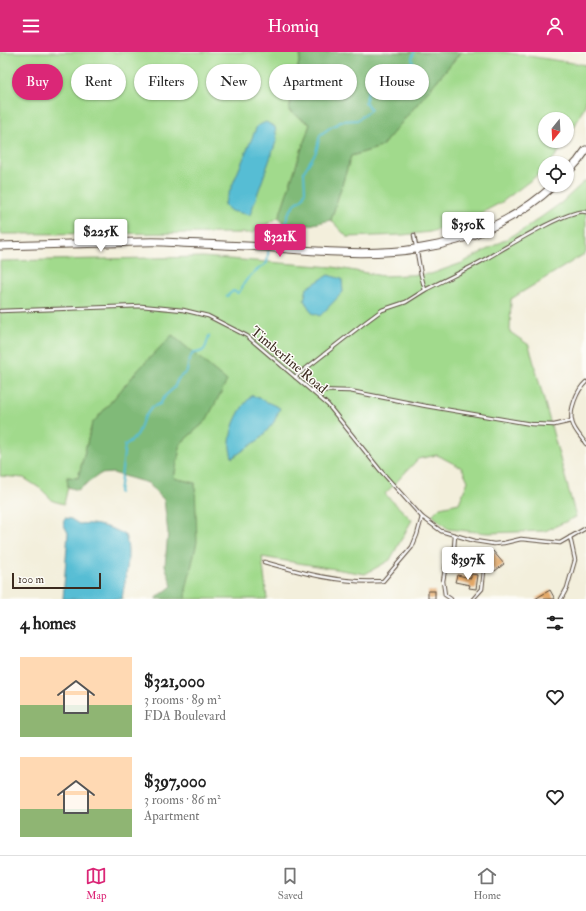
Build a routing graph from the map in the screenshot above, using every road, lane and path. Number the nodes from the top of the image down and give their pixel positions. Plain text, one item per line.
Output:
1 (586, 150) edge
2 (574, 165) edge
3 (544, 192) edge
4 (586, 212) edge
5 (414, 234) dead end
6 (0, 246) edge
7 (417, 249) junction
8 (425, 290) junction
9 (0, 312) edge
10 (295, 377) junction
11 (586, 382) edge
12 (311, 390) junction
13 (572, 422) junction
14 (586, 444) edge
15 (422, 518) junction
16 (586, 528) edge
17 (455, 535) junction
18 (570, 537) junction
19 (454, 548) junction
20 (264, 562) dead end
21 (450, 599) edge
22 (473, 599) edge
23 (561, 599) edge

1 - 2 street
3 - 7 street
4 - 8 lane
5 - 7 lane
6 - 7 street
7 - 8 lane
8 - 10 lane
9 - 10 lane, Timberline Road
10 - 12 lane, Timberline Road
11 - 13 lane
12 - 13 lane
12 - 15 lane, Timberline Road
13 - 14 lane
15 - 17 lane, Timberline Road
15 - 20 lane
16 - 18 lane
17 - 18 lane
17 - 19 lane
18 - 23 lane
19 - 21 lane
19 - 22 lane

